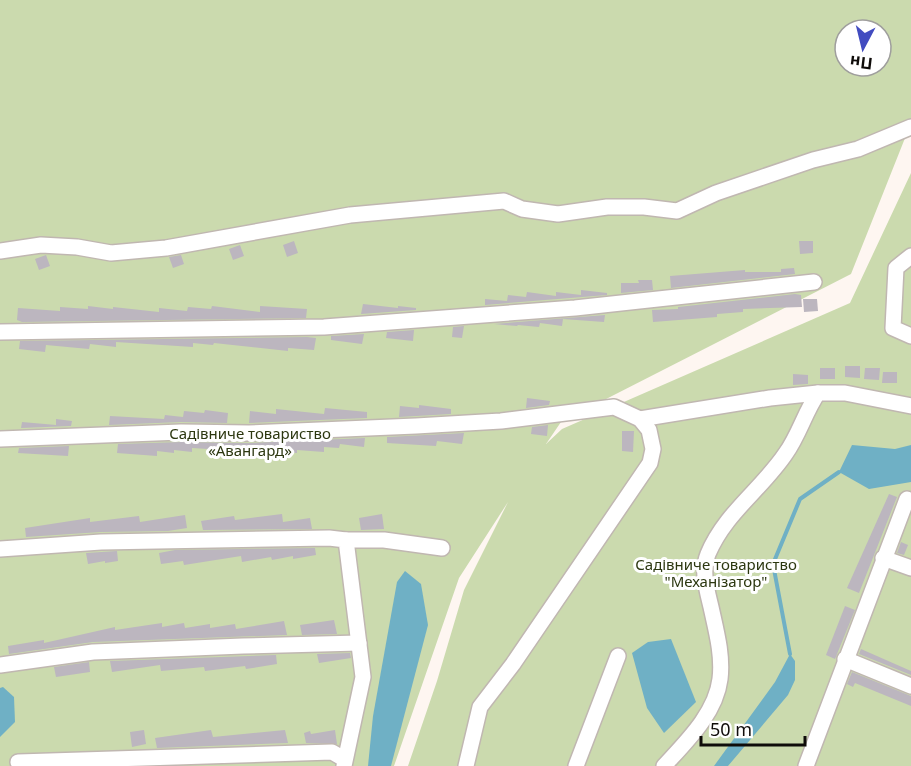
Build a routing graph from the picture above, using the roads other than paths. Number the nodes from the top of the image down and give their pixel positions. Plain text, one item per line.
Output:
1 (911, 127) edge
2 (0, 251) edge
3 (911, 256) edge
4 (814, 282) dead end
5 (0, 332) edge
6 (911, 336) edge
7 (818, 393) junction
8 (911, 406) edge
9 (640, 419) junction
10 (0, 440) edge
11 (907, 499) dead end
12 (346, 540) junction
13 (442, 548) dead end
14 (0, 549) edge
15 (883, 558) junction
16 (911, 568) edge
17 (359, 644) junction
18 (618, 656) dead end
19 (845, 659) junction
20 (0, 665) edge
21 (911, 686) edge
22 (18, 762) dead end
23 (344, 763) edge
24 (808, 765) edge
25 (466, 766) edge
26 (576, 766) edge
27 (664, 766) edge

1 - 2 street
3 - 6 street
4 - 5 street
7 - 8 street
7 - 9 street
7 - 27 street
9 - 10 street
9 - 25 street
11 - 15 street
12 - 13 street
12 - 14 street
12 - 17 street
15 - 16 street
15 - 19 street
17 - 20 street
17 - 23 street
18 - 26 street
19 - 21 street
19 - 24 street
22 - 23 street

